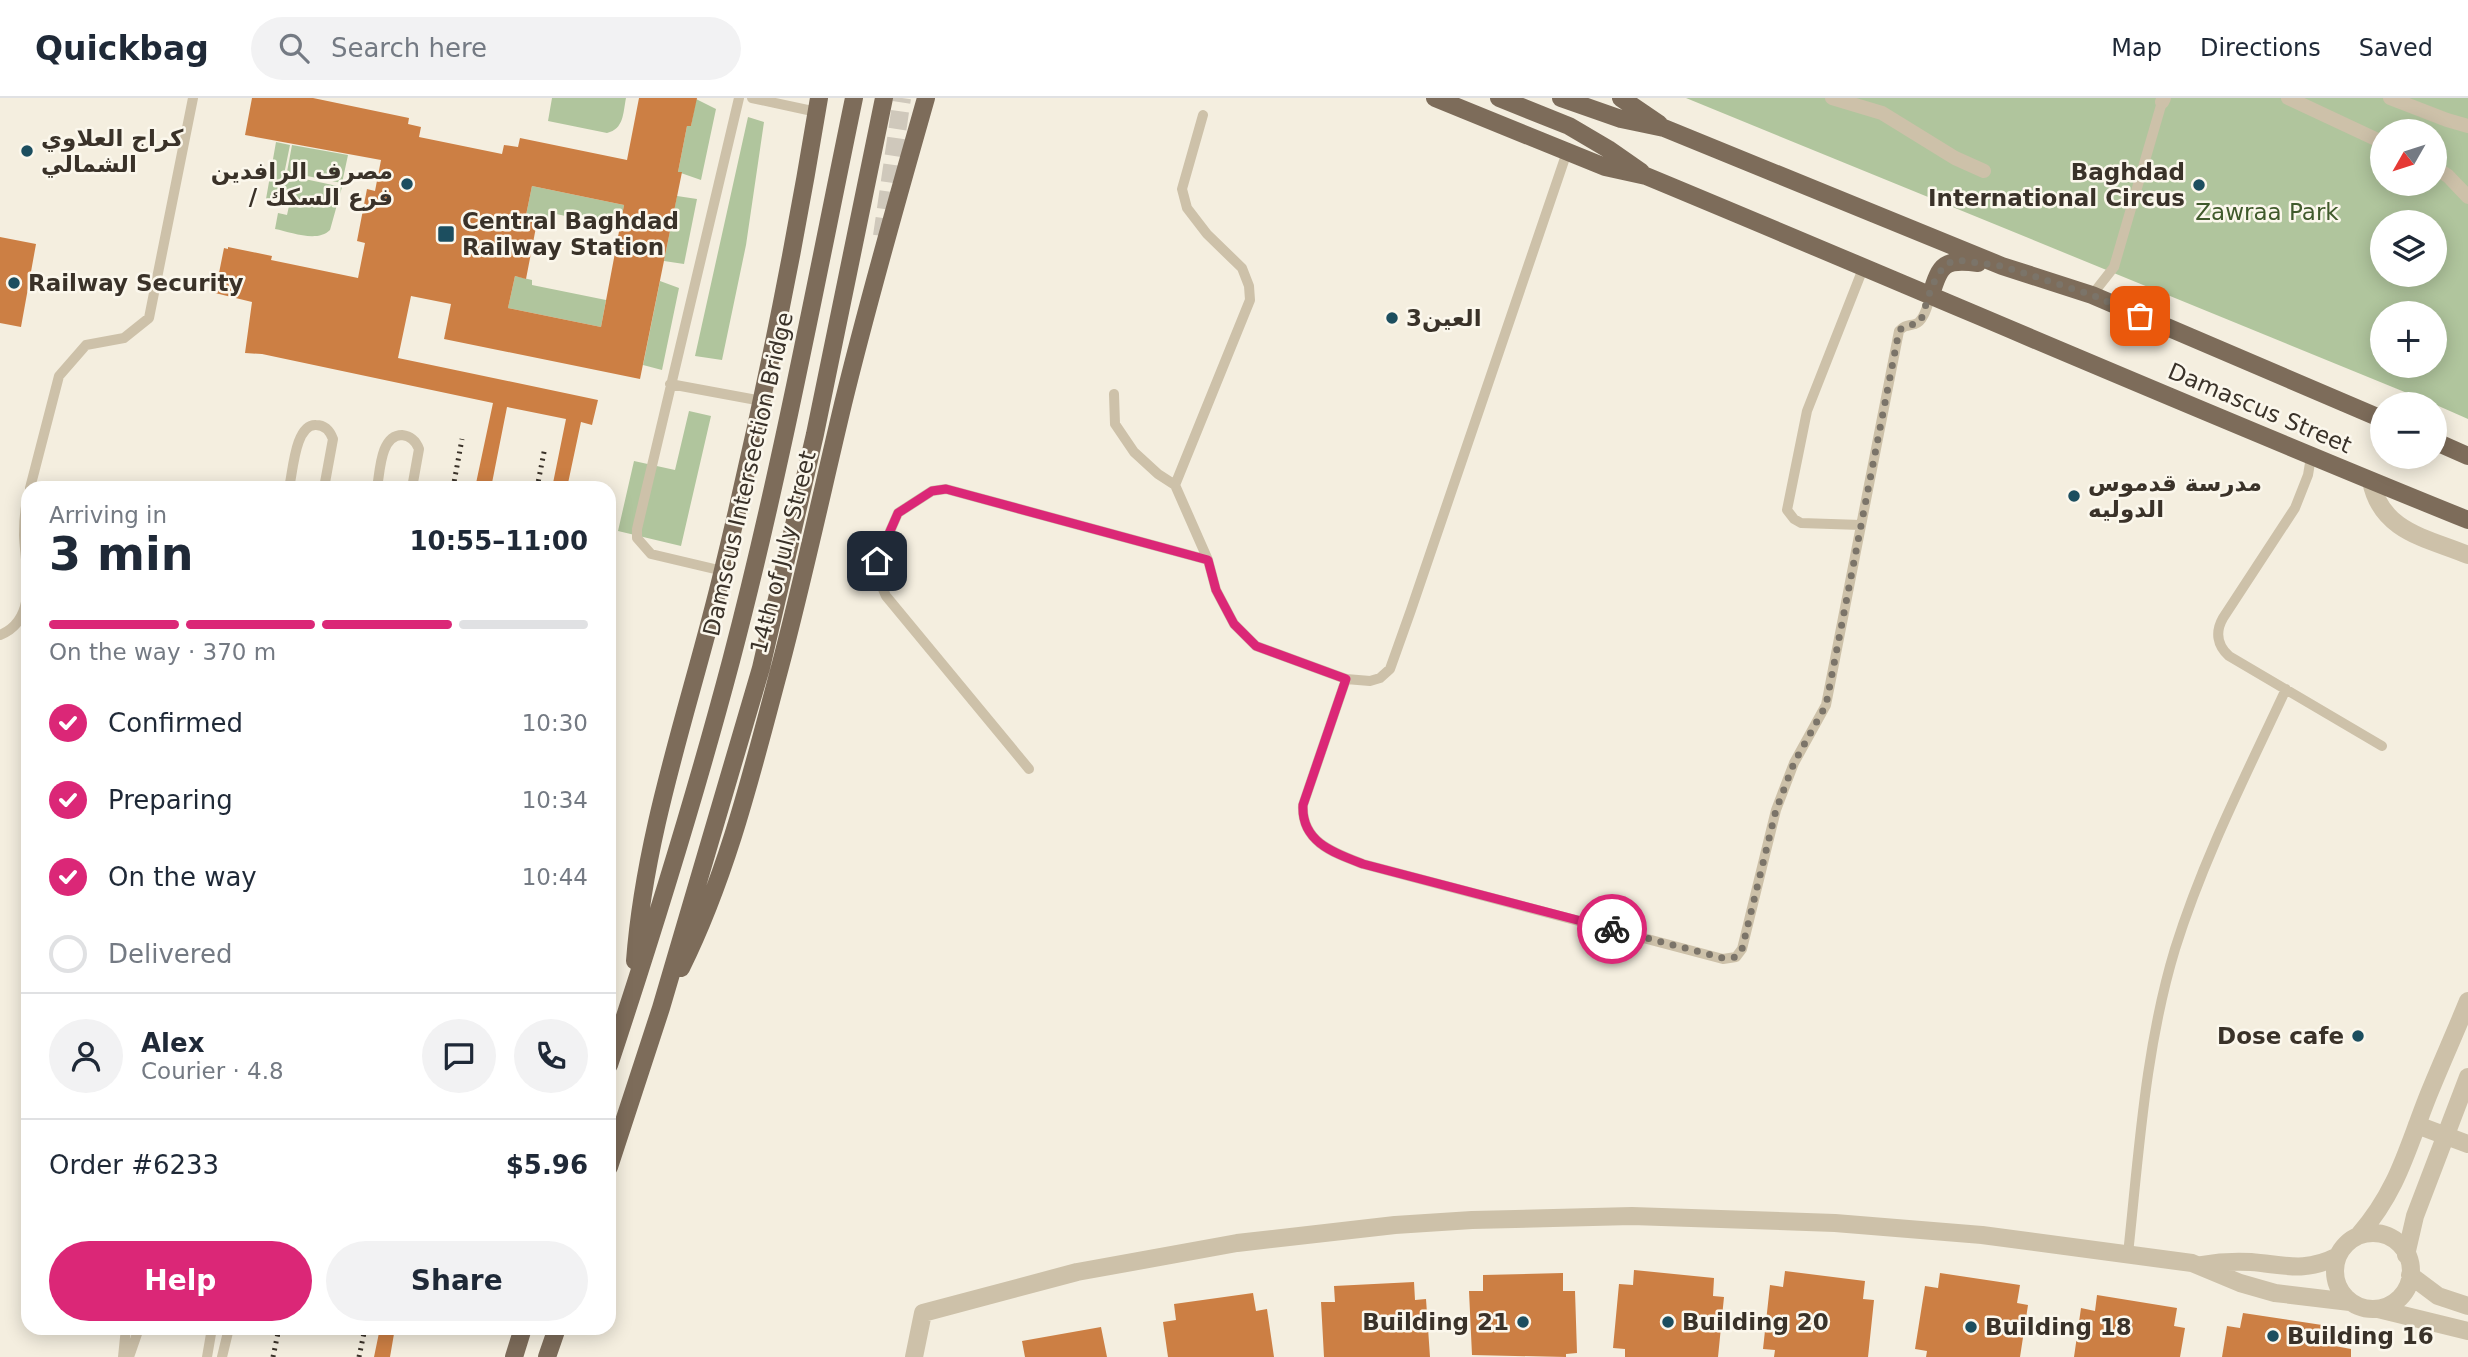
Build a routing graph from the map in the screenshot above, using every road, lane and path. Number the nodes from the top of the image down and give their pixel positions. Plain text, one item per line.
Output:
1 (193, 98) edge
2 (739, 98) edge
3 (752, 98) edge
4 (854, 98) edge
5 (884, 98) edge
6 (926, 98) edge
7 (1435, 98) edge
8 (1499, 98) edge
9 (1561, 98) edge
10 (1621, 98) edge
11 (1832, 98) edge
12 (2288, 98) edge
13 (2390, 98) edge
14 (2163, 100) edge
15 (818, 105) edge
16 (1203, 115) dead end
17 (2468, 126) edge
18 (1664, 128) junction
19 (2370, 136) edge
20 (1567, 152) junction
21 (1984, 171) dead end
22 (2447, 175) edge
23 (1646, 176) junction
24 (2468, 197) edge
25 (1864, 266) junction
26 (2002, 266) junction
27 (1931, 295) junction
28 (2092, 295) junction
29 (670, 384) junction
30 (1114, 394) dead end
31 (762, 401) junction
32 (2370, 414) edge
33 (2447, 447) edge
34 (2468, 456) edge
35 (2311, 457) junction
36 (32, 481) edge
37 (290, 481) edge
38 (325, 481) edge
39 (378, 481) edge
40 (413, 481) edge
41 (2371, 481) junction
42 (1175, 485) junction
43 (2468, 506) edge
44 (2440, 509) junction
45 (2468, 520) edge
46 (1861, 525) junction
47 (2468, 555) edge
48 (1208, 560) junction
49 (723, 571) junction
50 (21, 615) edge
51 (0, 635) edge
52 (1346, 679) junction
53 (2286, 690) junction
54 (2382, 746) dead end
55 (1029, 769) dead end
56 (633, 993) junction
57 (2468, 1001) edge
58 (661, 1008) junction
59 (616, 1044) edge
60 (2468, 1077) edge
61 (2463, 1108) edge
62 (2417, 1125) junction
63 (2445, 1136) junction
64 (2468, 1143) edge
65 (616, 1146) edge
66 (2359, 1235) junction
67 (2127, 1254) junction
68 (2406, 1255) junction
69 (2338, 1256) junction
70 (2201, 1265) junction
71 (2410, 1275) junction
72 (2350, 1301) junction
73 (2468, 1306) edge
74 (2378, 1308) junction
75 (2468, 1331) edge
76 (125, 1335) edge
77 (137, 1335) edge
78 (211, 1335) edge
79 (227, 1335) edge
80 (521, 1335) edge
81 (554, 1335) edge
82 (123, 1357) edge
83 (129, 1357) edge
84 (207, 1357) edge
85 (222, 1357) edge
86 (514, 1357) edge
87 (547, 1357) edge
88 (914, 1357) edge

1 - 36 lane
2 - 29 lane
3 - 15 lane
4 - 56 main road, Damscus Intersection Bridge
5 - 58 main road, 14th of July Street
6 - 58 main road, 14th of July Street
7 - 20 main road, Damascus Street
8 - 23 main road, Damascus Street
9 - 18 main road, Damascus Street
10 - 18 main road, Damascus Street
11 - 21 street
12 - 19 street
13 - 17 street
14 - 28 lane
15 - 31 main road
16 - 42 lane
18 - 26 main road, Damascus Street
20 - 23 main road, Damascus Street
20 - 52 lane
22 - 24 street
23 - 25 main road, Damascus Street
25 - 27 main road, Damascus Street
25 - 46 lane
26 - 27 main road
26 - 28 main road, Damascus Street
27 - 35 main road, Damascus Street
27 - 46 lane
28 - 32 main road, Damascus Street
29 - 31 lane
29 - 49 lane
30 - 42 lane
31 - 49 main road
33 - 34 main road
35 - 41 main road, Damascus Street
35 - 53 lane
37 - 38 lane
39 - 40 lane
41 - 44 main road, Damascus Street
41 - 47 street
42 - 48 lane
43 - 44 main road
44 - 45 main road, Damascus Street
46 - 52 lane
48 - 52 lane
48 - 55 lane
49 - 56 main road
50 - 51 lane
53 - 54 lane
53 - 67 lane
56 - 59 main road
57 - 62 street
58 - 65 main road, 14th of July Street
60 - 61 street
61 - 63 street
62 - 63 street
62 - 66 street
63 - 64 street
63 - 68 street
66 - 68 street
66 - 69 street
67 - 70 street
67 - 88 street
68 - 71 street
69 - 70 street
69 - 72 street
70 - 72 street
71 - 73 street
71 - 74 street
72 - 74 street
74 - 75 street
76 - 82 lane
77 - 83 lane
78 - 84 lane
79 - 85 lane
80 - 86 main road
81 - 87 main road

